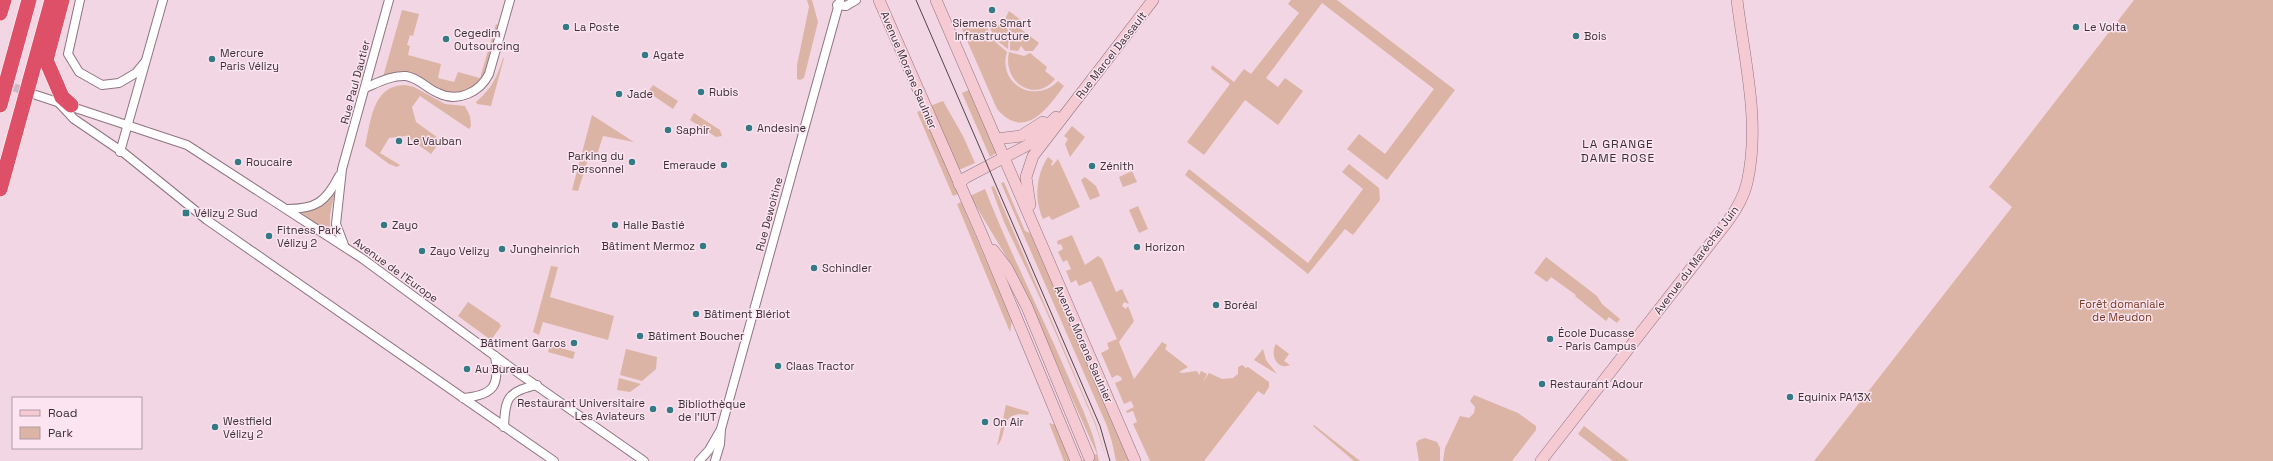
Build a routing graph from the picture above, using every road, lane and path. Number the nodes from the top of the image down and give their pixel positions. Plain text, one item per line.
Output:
1 (4, 0) edge
2 (29, 0) edge
3 (52, 0) edge
4 (62, 0) edge
5 (80, 0) edge
6 (163, 0) edge
7 (388, 0) edge
8 (510, 0) edge
9 (856, 0) edge
10 (879, 0) edge
11 (936, 0) edge
12 (1153, 0) edge
13 (1737, 0) edge
14 (838, 2) edge
15 (0, 13) edge
16 (147, 60) junction
17 (365, 88) junction
18 (36, 95) tunnel mouth
19 (65, 104) junction
20 (0, 105) edge
21 (1069, 110) junction
22 (1056, 116) junction
23 (130, 125) junction
24 (996, 139) junction
25 (122, 152) junction
26 (1000, 160) junction
27 (342, 169) junction
28 (959, 184) junction
29 (0, 189) edge
30 (286, 209) junction
31 (1028, 215) junction
32 (1033, 226) junction
33 (983, 237) junction
34 (346, 247) junction
35 (495, 356) junction
36 (537, 385) junction
37 (463, 398) junction
38 (504, 427) junction
39 (721, 429) junction
40 (1090, 457) dead end
41 (554, 461) edge
42 (644, 461) edge
43 (699, 461) edge
44 (715, 461) edge
45 (1076, 461) edge
46 (1136, 461) edge
47 (1541, 461) edge

1 - 15 highway
2 - 20 highway
3 - 29 highway
4 - 19 highway
5 - 16 street
6 - 16 street
7 - 17 street, Rue Paul Dautier
8 - 17 street
9 - 14 street, Rue Dewoitine
10 - 28 main road, Avenue Morane Saulnier
11 - 24 main road, Avenue Morane Saulnier
12 - 21 main road, Rue Marcel Dassault
13 - 47 main road, Avenue du Maréchal Juin
14 - 39 street, Rue Dewoitine
16 - 23 street
17 - 27 street, Rue Paul Dautier
18 - 19 street, Avenue de l'Europe
19 - 23 street, Avenue de l'Europe
19 - 25 street
21 - 22 main road, Rue Marcel Dassault
21 - 31 main road, Rue Marcel Dassault
22 - 24 main road, Rue Marcel Dassault
22 - 26 main road, Rue Marcel Dassault
23 - 25 street
23 - 30 street, Avenue de l'Europe
24 - 26 main road, Avenue Morane Saulnier
25 - 37 street
26 - 28 main road
26 - 31 main road, Avenue Morane Saulnier
26 - 32 main road, Avenue Morane Saulnier
27 - 30 street, Rue Paul Dautier
27 - 34 street, Rue Paul Dautier
28 - 33 main road, Avenue Morane Saulnier
30 - 34 street, Avenue de l'Europe
31 - 32 main road, Avenue Morane Saulnier
32 - 46 main road, Avenue Morane Saulnier
33 - 40 main road, Avenue Morane Saulnier
33 - 45 main road, Avenue Morane Saulnier
34 - 35 street, Avenue de l'Europe
35 - 36 street, Avenue de l'Europe
35 - 37 street
36 - 38 street
36 - 42 street, Avenue de l'Europe
37 - 38 street
38 - 41 street
39 - 43 street, Rue Dewoitine
39 - 44 street, Rue Dewoitine

